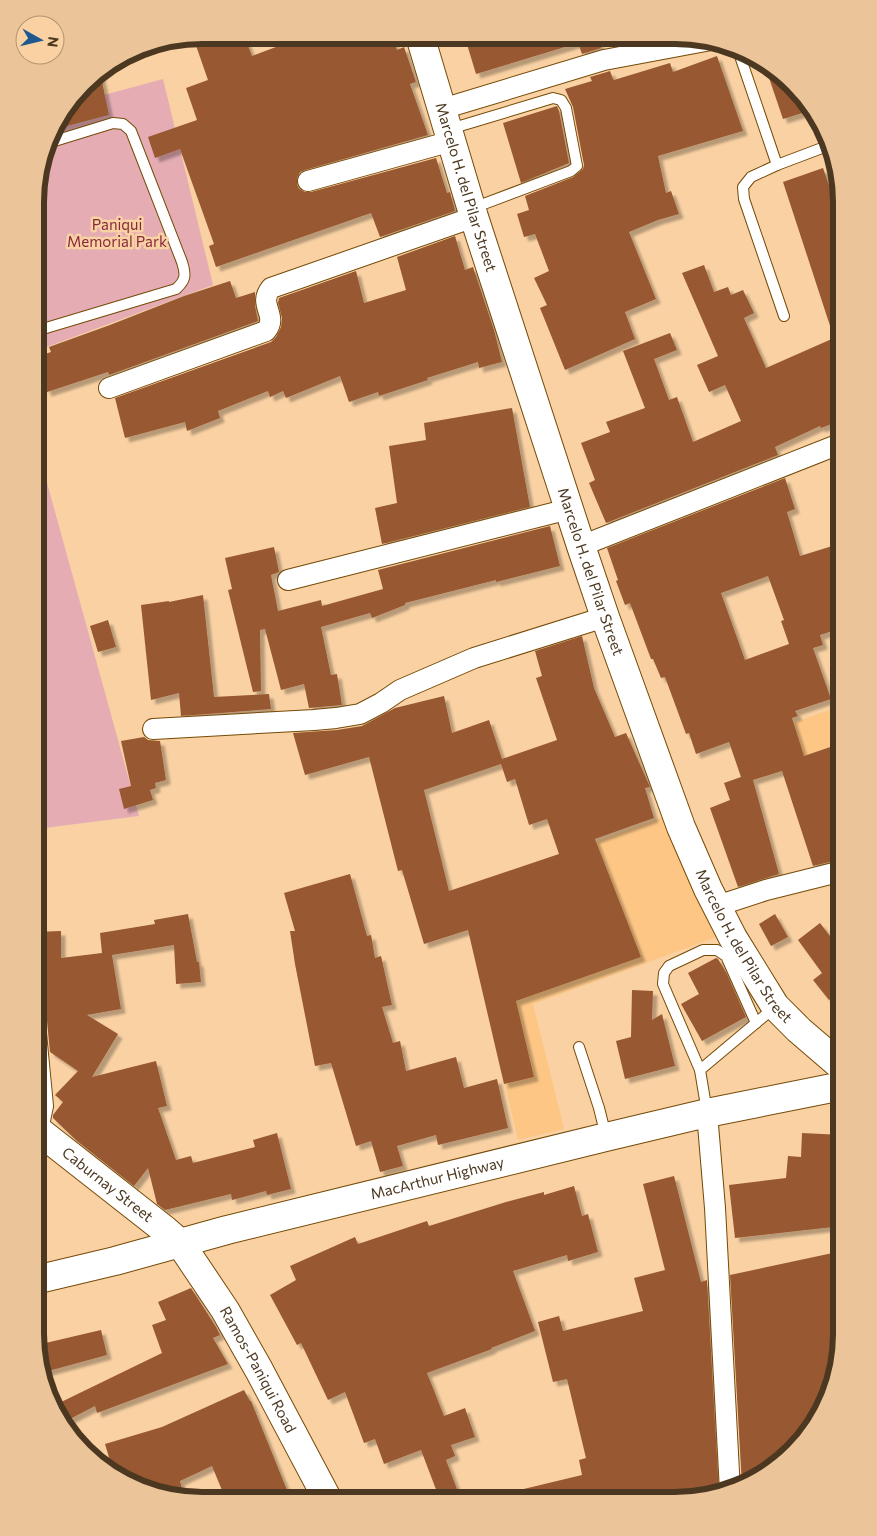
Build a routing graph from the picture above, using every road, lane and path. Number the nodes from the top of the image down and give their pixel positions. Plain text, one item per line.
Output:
1 (422, 44) edge
2 (687, 45) edge
3 (740, 58) edge
4 (448, 126) junction
5 (57, 139) edge
6 (824, 148) edge
7 (777, 165) junction
8 (308, 181) dead end
9 (473, 213) junction
10 (784, 316) dead end
11 (44, 329) edge
12 (109, 388) dead end
13 (833, 447) edge
14 (569, 509) junction
15 (581, 546) junction
16 (288, 580) dead end
17 (605, 617) junction
18 (153, 729) dead end
19 (833, 873) edge
20 (717, 906) junction
21 (766, 1015) junction
22 (578, 1047) dead end
23 (833, 1059) edge
24 (700, 1070) junction
25 (833, 1088) edge
26 (707, 1113) junction
27 (44, 1135) edge
28 (606, 1137) junction
29 (180, 1243) junction
30 (44, 1278) edge
31 (730, 1483) edge
32 (324, 1492) edge

1 - 4 main road, Marcelo H. del Pilar Street
2 - 4 street
3 - 7 lane
4 - 8 street
4 - 9 main road, Marcelo H. del Pilar Street
4 - 9 lane
5 - 11 lane
6 - 7 lane
7 - 10 lane
9 - 12 street
9 - 14 main road, Marcelo H. del Pilar Street
13 - 15 street
14 - 15 main road, Marcelo H. del Pilar Street
14 - 16 street
15 - 17 main road, Marcelo H. del Pilar Street
17 - 18 street
17 - 20 main road, Marcelo H. del Pilar Street
19 - 20 street
20 - 21 main road, Marcelo H. del Pilar Street
21 - 23 main road, Marcelo H. del Pilar Street
21 - 24 lane
21 - 24 lane
22 - 28 lane
24 - 26 lane
25 - 26 main road, MacArthur Highway
26 - 28 main road, MacArthur Highway
26 - 31 street
27 - 29 main road, Caburnay Street
28 - 29 main road, MacArthur Highway
29 - 30 main road, MacArthur Highway
29 - 32 main road, Ramos-Paniqui Road

